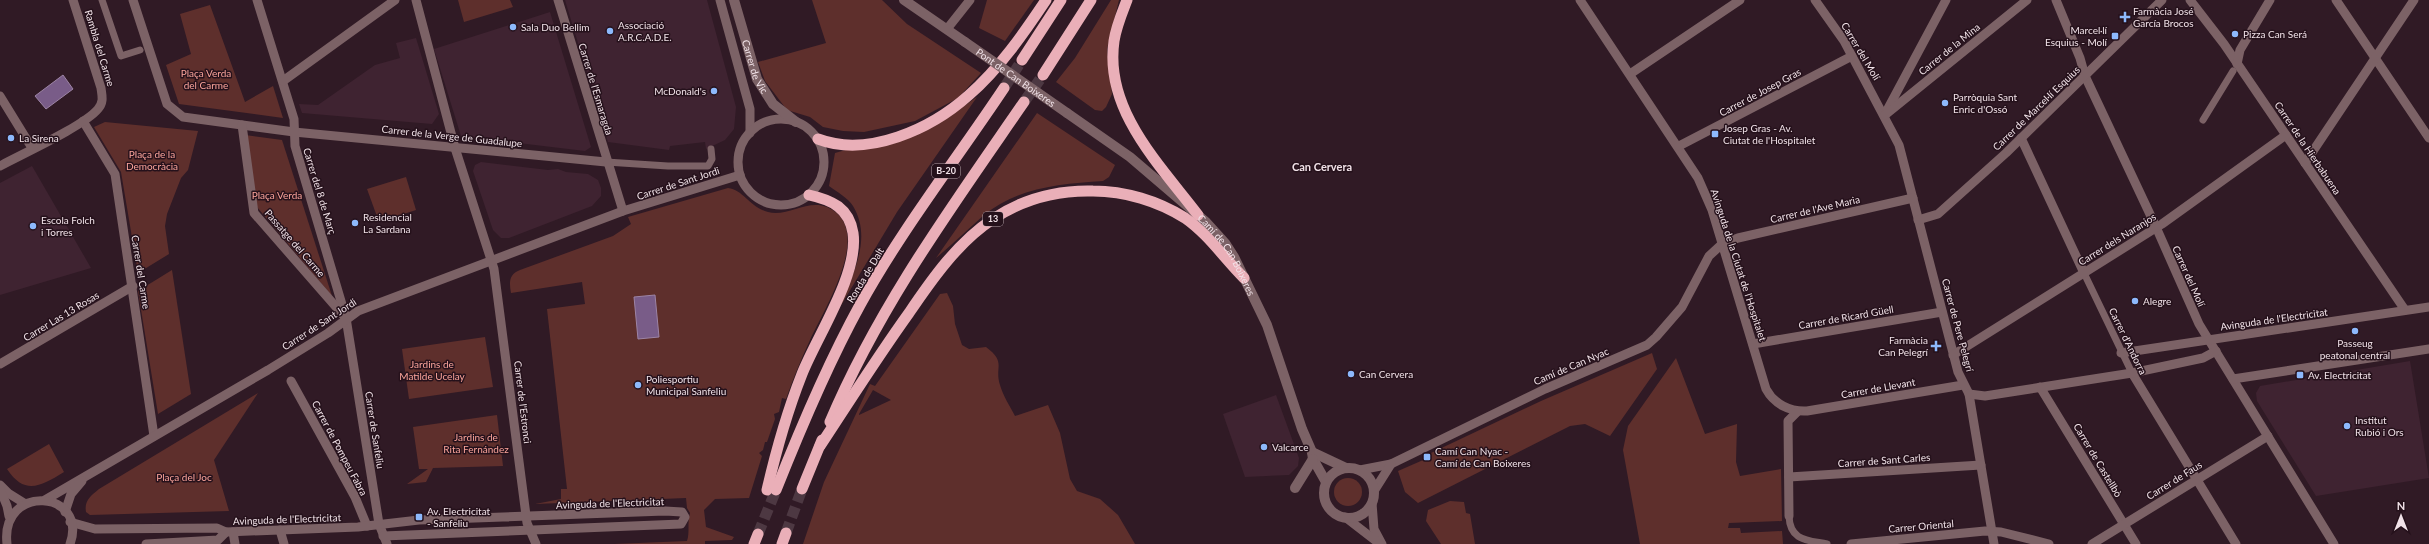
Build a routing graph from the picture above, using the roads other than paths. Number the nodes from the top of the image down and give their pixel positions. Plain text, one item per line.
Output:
1 (73, 0) edge
2 (102, 0) edge
3 (133, 0) edge
4 (257, 0) edge
5 (395, 0) edge
6 (416, 0) edge
7 (558, 0) edge
8 (720, 0) edge
9 (734, 0) edge
10 (904, 0) edge
11 (970, 0) edge
12 (1046, 0) edge
13 (1062, 0) edge
14 (1091, 0) edge
15 (1127, 0) edge
16 (1580, 0) edge
17 (1740, 0) edge
18 (1815, 0) edge
19 (1946, 0) edge
20 (2027, 0) edge
21 (2056, 0) edge
22 (2162, 0) edge
23 (2190, 0) edge
24 (2270, 0) edge
25 (2336, 0) edge
26 (2414, 0) edge
27 (946, 29) junction
28 (140, 50) dead end
29 (1852, 56) junction
30 (2375, 57) junction
31 (1022, 60) tunnel mouth
32 (2235, 67) junction
33 (1630, 74) junction
34 (1044, 75) tunnel mouth
35 (2084, 76) junction
36 (283, 81) junction
37 (1004, 88) tunnel mouth
38 (0, 96) edge
39 (1024, 102) tunnel mouth
40 (1066, 113) joint
41 (1885, 116) junction
42 (83, 120) junction
43 (2203, 120) dead end
44 (796, 122) junction
45 (242, 125) junction
46 (294, 132) junction
47 (750, 133) junction
48 (2286, 134) junction
49 (2021, 138) junction
50 (2429, 138) edge
51 (818, 139) junction
52 (1679, 146) junction
53 (32, 148) junction
54 (455, 148) junction
55 (711, 149) dead end
56 (606, 162) junction
57 (2305, 163) junction
58 (0, 166) edge
59 (740, 175) junction
60 (809, 195) junction
61 (1913, 198) junction
62 (623, 211) junction
63 (1198, 215) junction
64 (1918, 220) junction
65 (2156, 227) junction
66 (1722, 244) junction
67 (492, 262) junction
68 (2084, 272) junction
69 (1244, 278) junction
70 (132, 286) junction
71 (2429, 307) edge
72 (2405, 310) junction
73 (1942, 312) junction
74 (346, 318) junction
75 (2208, 339) junction
76 (1753, 344) junction
77 (2429, 349) edge
78 (2216, 351) junction
79 (2121, 353) junction
80 (1953, 355) junction
81 (0, 364) edge
82 (2132, 373) junction
83 (2233, 379) junction
84 (291, 381) dead end
85 (1963, 384) junction
86 (2040, 387) junction
87 (1969, 394) junction
88 (1797, 412) junction
89 (154, 436) junction
90 (2268, 436) junction
91 (820, 446) junction
92 (1313, 455) junction
93 (1391, 464) junction
94 (1981, 465) junction
95 (1346, 468) junction
96 (1360, 470) junction
97 (88, 474) junction
98 (1789, 477) junction
99 (2196, 480) junction
100 (1326, 482) junction
101 (0, 485) edge
102 (1295, 488) dead end
103 (0, 489) edge
104 (802, 489) tunnel mouth
105 (1374, 491) junction
106 (45, 500) junction
107 (24, 503) junction
108 (1372, 503) junction
109 (65, 512) junction
110 (9, 516) junction
111 (1789, 516) joint
112 (526, 517) junction
113 (1345, 518) junction
114 (70, 522) junction
115 (379, 524) junction
116 (2124, 524) junction
117 (367, 526) junction
118 (199, 529) junction
119 (280, 530) junction
120 (530, 530) junction
121 (1992, 531) junction
122 (230, 532) junction
123 (786, 533) tunnel mouth
124 (4, 540) edge
125 (385, 540) edge
126 (1897, 541) edge
127 (200, 543) edge
128 (70, 544) edge
129 (146, 544) edge
130 (235, 544) edge
131 (284, 544) edge
132 (536, 544) edge
133 (782, 544) edge
134 (1381, 544) edge
135 (1827, 544) edge
136 (1852, 544) edge
137 (1994, 544) edge
138 (2049, 544) edge
139 (2092, 544) edge
140 (2136, 544) edge
141 (2236, 544) edge
142 (2334, 544) edge

1 - 42 street, Rambla del Carme
2 - 28 street, Rambla del Carme
3 - 45 street, Carrer de la Verge de Guadalupe
4 - 36 street, Carrer del 8 de Març
5 - 36 street
6 - 54 street, Carrer de l'Estronci
7 - 56 street, Carrer de l'Esmaragda
8 - 47 street, Carrer de Vic
9 - 44 street, Carrer de Vic
10 - 27 street, Pont de Can Boixeres
11 - 27 street
12 - 51 highway
13 - 31 highway
14 - 34 highway
15 - 63 highway
16 - 33 street, Avinguda de la Ciutat de l'Hospitalet
17 - 33 street
18 - 29 street, Carrer del Molí
19 - 41 street
20 - 41 street, Carrer de la Mina
21 - 35 street, Carrer del Molí
22 - 35 street, Carrer de Marcel·lí Esquius
23 - 32 street, Carrer de la Hierbabuena
24 - 32 street
25 - 30 street
26 - 30 street
27 - 40 street, Pont de Can Boixeres, bridge
29 - 41 street, Carrer del Molí
29 - 52 street, Carrer de Josep Gras
30 - 50 street
30 - 57 street
32 - 43 street
32 - 48 street, Carrer de la Hierbabuena
33 - 52 street, Avinguda de la Ciutat de l'Hospitalet
35 - 49 street, Carrer de Marcel·lí Esquius
35 - 65 street, Carrer del Molí
36 - 46 street, Carrer del 8 de Març
37 - 60 highway, Ronda de Dalt / B-20
38 - 53 street
39 - 91 highway, B-20
40 - 63 street, Camí de Can Boixeres
41 - 61 street, Carrer de Pere Pelegrí
42 - 53 street
42 - 70 street, Carrer del Carme
44 - 47 street
44 - 51 street
45 - 46 street, Carrer de la Verge de Guadalupe
45 - 74 street, Passatge del Carme
46 - 54 street, Carrer de la Verge de Guadalupe
46 - 74 street, Carrer del 8 de Març
47 - 59 street
48 - 57 street, Carrer de la Hierbabuena
48 - 65 street, Carrer dels Naranjos
49 - 64 street, Carrer de Marcel·lí Esquius
49 - 68 street, Carrer d'Andorra
51 - 60 street
52 - 66 street, Avinguda de la Ciutat de l'Hospitalet
53 - 58 street
54 - 56 street, Carrer de la Verge de Guadalupe
54 - 67 street, Carrer de l'Estronci
55 - 56 street, Carrer de la Verge de Guadalupe
56 - 62 street
57 - 72 street, Carrer de la Hierbabuena
59 - 60 street
59 - 62 street, Carrer de Sant Jordi
61 - 64 street, Carrer de Pere Pelegrí
61 - 66 street, Carrer de l'Ave Maria
62 - 67 street, Carrer de Sant Jordi
63 - 69 street, Camí de Can Boixeres
64 - 73 street, Carrer de Pere Pelegrí
65 - 68 street, Carrer dels Naranjos
65 - 75 street, Carrer del Molí
66 - 76 street, Avinguda de la Ciutat de l'Hospitalet
66 - 93 street, Camí de Can Nyac
67 - 74 street, Carrer de Sant Jordi
67 - 112 street, Carrer de l'Estronci
68 - 79 street, Carrer d'Andorra
68 - 80 street, Carrer dels Naranjos
69 - 91 highway, 13
69 - 92 street, Camí de Can Boixeres
70 - 81 street, Carrer Las 13 Rosas
70 - 89 street, Carrer del Carme
71 - 72 street, Avinguda de l'Electricitat
72 - 75 street, Avinguda de l'Electricitat
73 - 76 street, Carrer de Ricard Güell
73 - 80 street, Carrer de Pere Pelegrí
74 - 89 street, Carrer de Sant Jordi
74 - 115 street, Carrer de Sanfeliu
75 - 78 street, Carrer del Molí
75 - 79 street, Avinguda de l'Electricitat
76 - 88 street, Avinguda de la Ciutat de l'Hospitalet
77 - 83 street
78 - 82 street
78 - 83 street, Carrer del Molí
79 - 82 street, Carrer d'Andorra
80 - 85 street, Carrer de Pere Pelegrí
82 - 86 street
82 - 99 street, Carrer d'Andorra
83 - 90 street, Carrer del Molí
84 - 117 street, Carrer de Pompeu Fabra
85 - 87 street, Carrer de Pere Pelegrí
85 - 88 street, Carrer de Llevant
86 - 87 street
86 - 116 street, Carrer de Castellbò
87 - 94 street, Carrer de Pere Pelegrí
88 - 98 street
89 - 97 street, Carrer de Sant Jordi
90 - 99 street, Carrer de Faus
90 - 142 street, Carrer del Molí
91 - 104 highway, B-20
92 - 95 street
92 - 100 street, Camí de Can Boixeres
92 - 102 street
93 - 96 street, Camí de Can Nyac
93 - 105 street
94 - 98 street, Carrer de Sant Carles
94 - 121 street, Carrer de Pere Pelegrí
95 - 96 street
95 - 100 street
96 - 105 street
97 - 106 street, Carrer de Sant Jordi
97 - 109 street, Carrer de Sant Jordi
98 - 111 street
99 - 116 street, Carrer de Faus
99 - 141 street, Carrer d'Andorra
100 - 113 street
101 - 107 street
103 - 110 street
105 - 108 street
106 - 107 street
106 - 109 street
107 - 110 street
108 - 113 street
108 - 134 street
109 - 114 street
110 - 124 street
111 - 135 street
112 - 115 street, Avinguda de l'Electricitat
112 - 120 street, Carrer de l'Estronci
112 - 120 street, Avinguda de l'Electricitat
113 - 134 street
114 - 118 street, Avinguda de l'Electricitat
114 - 128 street
115 - 117 street, Avinguda de l'Electricitat
115 - 125 street, Carrer de Sanfeliu
116 - 139 street, Carrer de Faus
116 - 140 street, Carrer de Castellbò
117 - 119 street, Avinguda de l'Electricitat
118 - 122 street, Avinguda de l'Electricitat
118 - 127 street
119 - 122 street, Avinguda de l'Electricitat
119 - 131 street
120 - 125 street, Avinguda de l'Electricitat
120 - 132 street, Carrer de l'Estronci
121 - 126 street, Carrer Oriental
121 - 137 street, Carrer de Pere Pelegrí
121 - 138 street
122 - 127 street, Avinguda de l'Electricitat
122 - 130 street
123 - 133 highway
126 - 136 street, Carrer Oriental
127 - 129 street, Avinguda de l'Electricitat

